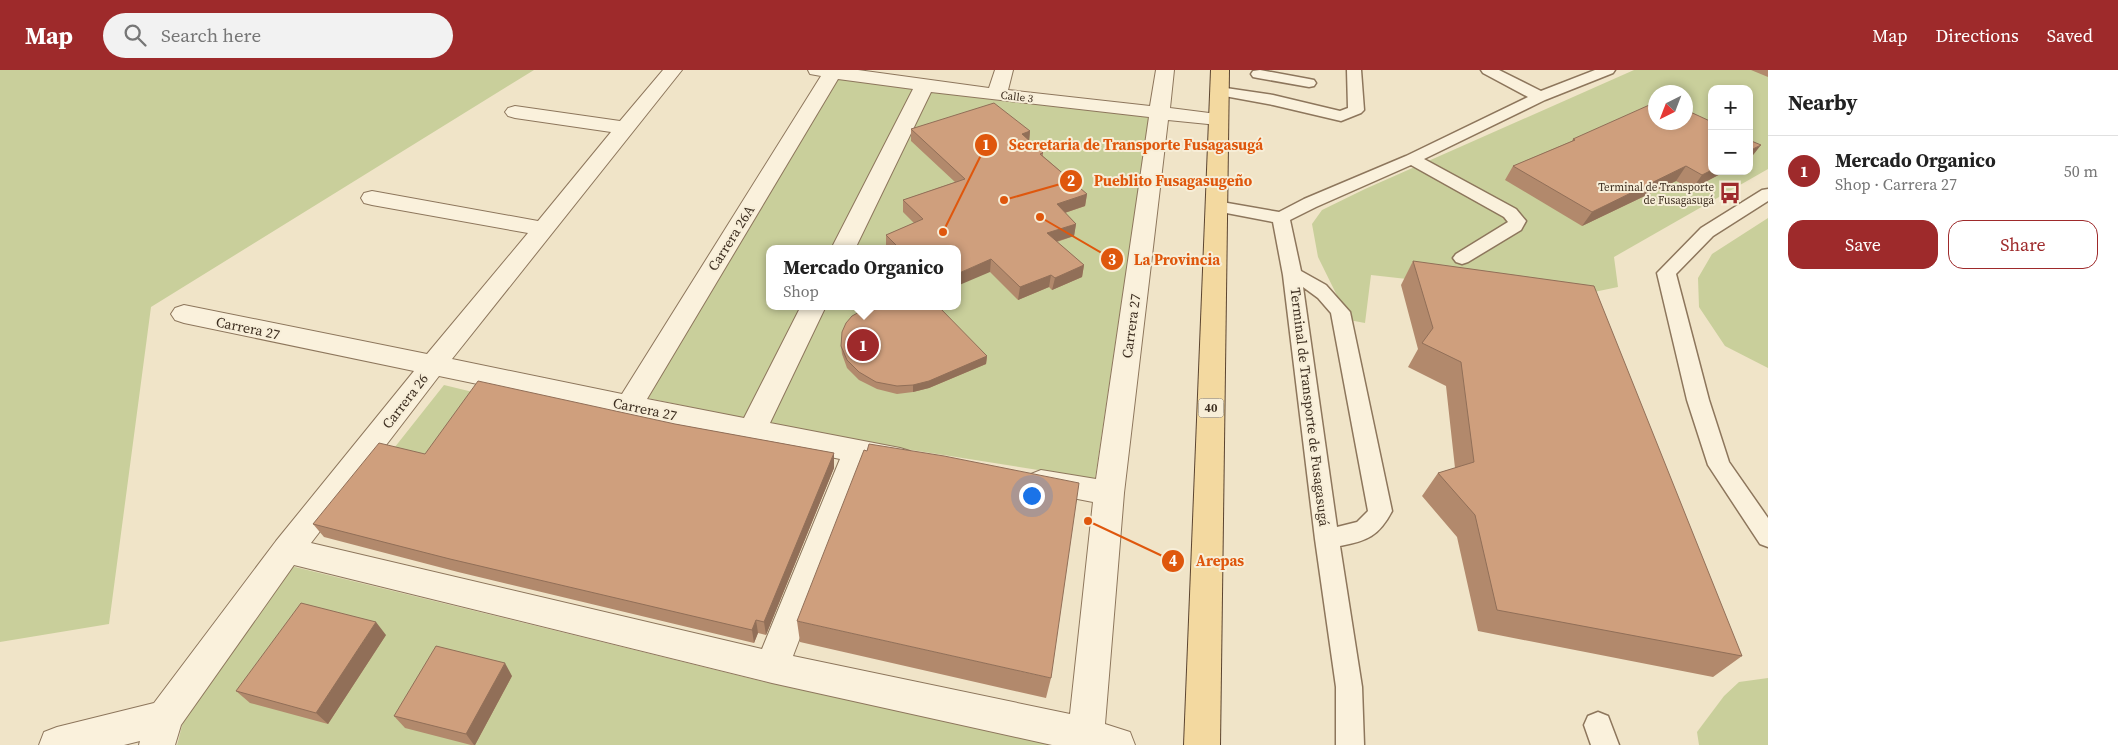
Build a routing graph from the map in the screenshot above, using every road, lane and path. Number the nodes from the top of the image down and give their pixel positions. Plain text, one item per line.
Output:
1 (673, 70) edge
2 (1004, 70) edge
3 (1165, 70) edge
4 (1354, 70) edge
5 (1488, 70) edge
6 (1608, 70) edge
7 (828, 71) edge
8 (1258, 72) edge
9 (1308, 77) edge
10 (1219, 80) edge
11 (924, 85) junction
12 (997, 95) junction
13 (1257, 97) junction
14 (1540, 97) junction
15 (1312, 109) junction
16 (515, 112) dead end
17 (1160, 113) junction
18 (1218, 119) junction
19 (625, 128) junction
20 (1412, 159) junction
21 (1768, 194) edge
22 (372, 198) dead end
23 (1216, 206) junction
24 (1280, 218) junction
25 (544, 229) junction
26 (845, 245) edge
27 (1462, 258) dead end
28 (1292, 276) junction
29 (812, 310) edge
30 (184, 314) dead end
31 (433, 365) junction
32 (628, 405) junction
33 (752, 431) junction
34 (857, 452) junction
35 (925, 463) edge
36 (1012, 477) edge
37 (1109, 493) junction
38 (1768, 537) edge
39 (1327, 539) junction
40 (287, 550) junction
41 (772, 667) junction
42 (161, 731) edge
43 (1095, 742) edge
44 (56, 745) edge
45 (1202, 745) edge
46 (1350, 745) edge

1 - 19 street, Carrera 26
2 - 12 street
3 - 17 street, Carrera 27
4 - 15 lane
5 - 14 lane
6 - 14 lane
7 - 11 street, Calle 3
7 - 32 street, Carrera 26A
8 - 9 lane
8 - 13 lane
9 - 15 lane
10 - 13 lane
10 - 18 main road, 40
11 - 12 street, Calle 3
11 - 26 street
12 - 17 street, Calle 3
13 - 15 lane
14 - 20 lane
16 - 19 street
17 - 18 street, Calle 3
17 - 37 street, Carrera 27
18 - 23 main road, 40
19 - 25 street, Carrera 26
20 - 24 lane
20 - 27 lane
21 - 38 lane
22 - 25 street
23 - 24 lane
23 - 45 main road, 40
24 - 28 lane, Terminal de Transporte de Fusagasugá
25 - 31 street, Carrera 26
28 - 39 lane, Terminal de Transporte de Fusagasugá
28 - 39 lane, Terminal de Transporte de Fusagasugá
29 - 33 street
30 - 31 street, Carrera 27
31 - 32 street, Carrera 27
31 - 40 street, Carrera 26
32 - 33 street, Carrera 27
33 - 34 street, Carrera 27
34 - 35 street, Carrera 27
34 - 41 street
36 - 37 street
37 - 43 street, Carrera 27
39 - 46 lane, Terminal de Transporte de Fusagasugá
40 - 41 street
40 - 42 street, Carrera 26
41 - 43 street
42 - 44 street

